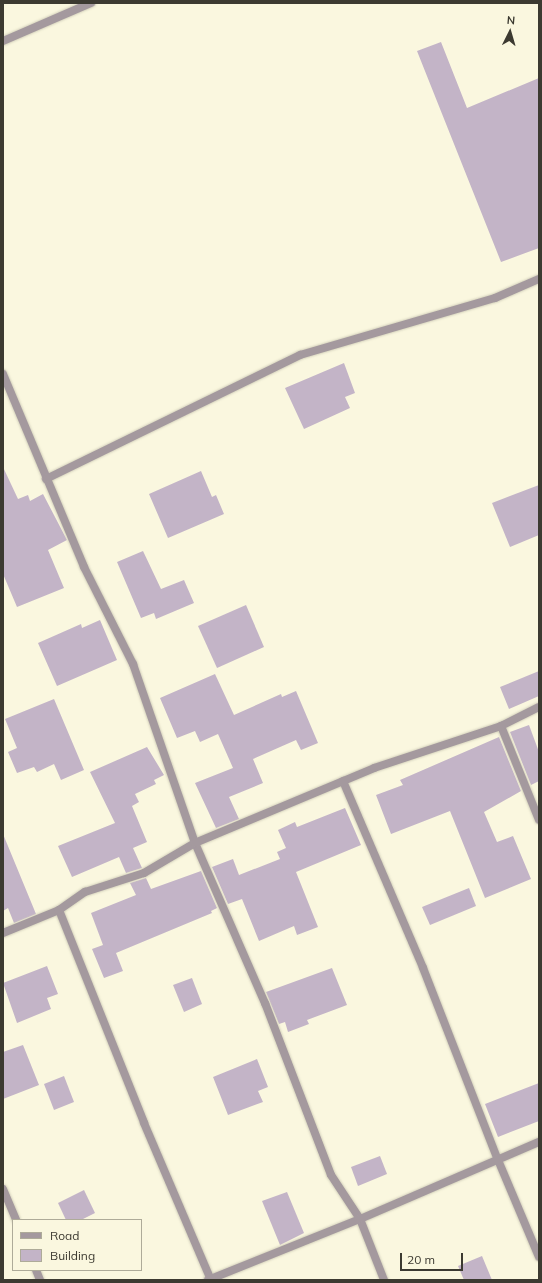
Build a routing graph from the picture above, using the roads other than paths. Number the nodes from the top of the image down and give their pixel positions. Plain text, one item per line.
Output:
1 (91, 3) edge
2 (3, 41) edge
3 (539, 279) edge
4 (3, 374) edge
5 (46, 478) junction
6 (539, 706) edge
7 (501, 726) junction
8 (343, 781) junction
9 (539, 820) edge
10 (195, 843) junction
11 (59, 910) junction
12 (3, 934) edge
13 (539, 1142) edge
14 (498, 1160) junction
15 (3, 1188) edge
16 (16, 1219) edge
17 (360, 1219) junction
18 (539, 1257) edge
19 (210, 1280) edge
20 (384, 1280) edge

1 - 2 street
3 - 5 street
4 - 5 street
5 - 10 street
6 - 7 street
7 - 8 street
7 - 9 street
8 - 10 street
8 - 14 street
10 - 11 street
10 - 17 street
11 - 12 street
11 - 19 street
13 - 14 street
14 - 17 street
14 - 18 street
15 - 16 street
17 - 19 street
17 - 20 street

